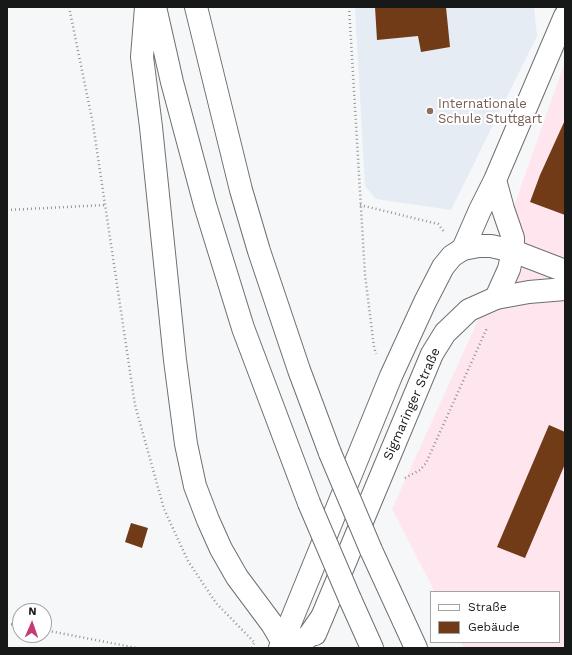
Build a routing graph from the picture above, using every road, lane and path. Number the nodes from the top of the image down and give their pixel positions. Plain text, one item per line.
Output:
1 (69, 7) edge
2 (146, 7) edge
3 (155, 7) edge
4 (196, 7) edge
5 (349, 7) edge
6 (561, 16) edge
7 (495, 180) junction
8 (106, 205) junction
9 (360, 205) junction
10 (7, 210) edge
11 (463, 249) junction
12 (513, 251) junction
13 (565, 271) edge
14 (565, 289) edge
15 (496, 298) junction
16 (378, 360) dead end
17 (322, 618) junction
18 (52, 632) edge
19 (282, 646) edge
20 (136, 648) edge
21 (252, 648) edge
22 (308, 648) edge
23 (372, 648) edge
24 (416, 648) edge

1 - 8 path
2 - 19 main road
3 - 23 main road, bridge
4 - 24 main road, bridge
5 - 9 path
6 - 7 main road
7 - 11 main road
7 - 12 main road
8 - 10 path
8 - 21 path
9 - 11 path
9 - 16 path
11 - 12 main road
11 - 19 main road
12 - 13 main road
12 - 15 main road
14 - 15 main road, Sigmaringer Straße
15 - 17 main road, Sigmaringer Straße
17 - 19 main road
17 - 22 main road, Sigmaringer Straße
18 - 20 path

